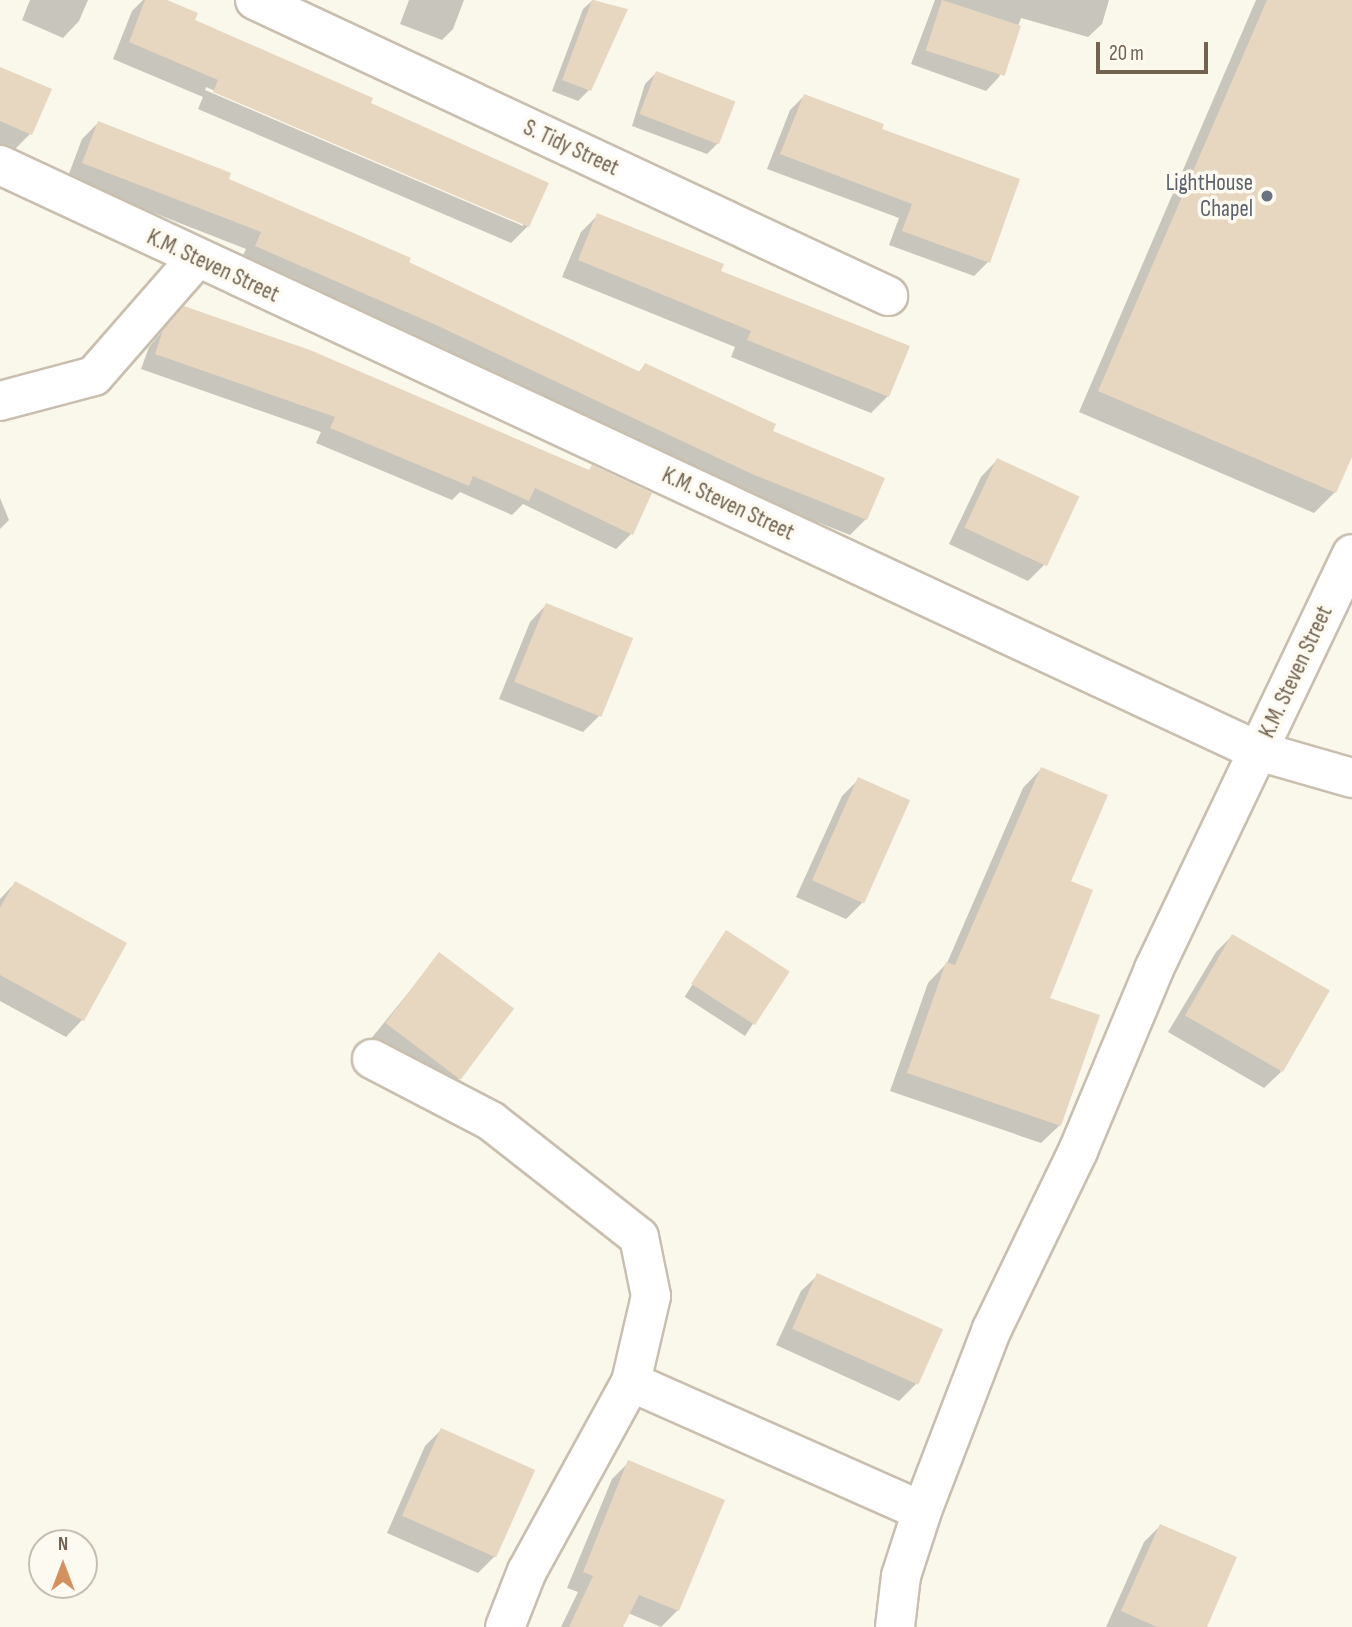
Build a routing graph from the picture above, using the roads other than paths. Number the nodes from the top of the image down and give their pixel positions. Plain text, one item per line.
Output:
1 (255, 0) edge
2 (0, 165) edge
3 (197, 258) junction
4 (888, 296) dead end
5 (0, 401) edge
6 (1352, 554) edge
7 (1258, 751) junction
8 (1352, 778) edge
9 (372, 1059) dead end
10 (631, 1382) junction
11 (922, 1511) junction
12 (505, 1627) edge
13 (895, 1627) edge

1 - 4 street, S. Tidy Street
2 - 3 street, K.M. Steven Street
3 - 5 street
3 - 7 street, K.M. Steven Street
6 - 7 street, K.M. Steven Street
7 - 8 street
7 - 11 street
9 - 10 street
10 - 11 street
10 - 12 street
11 - 13 street

